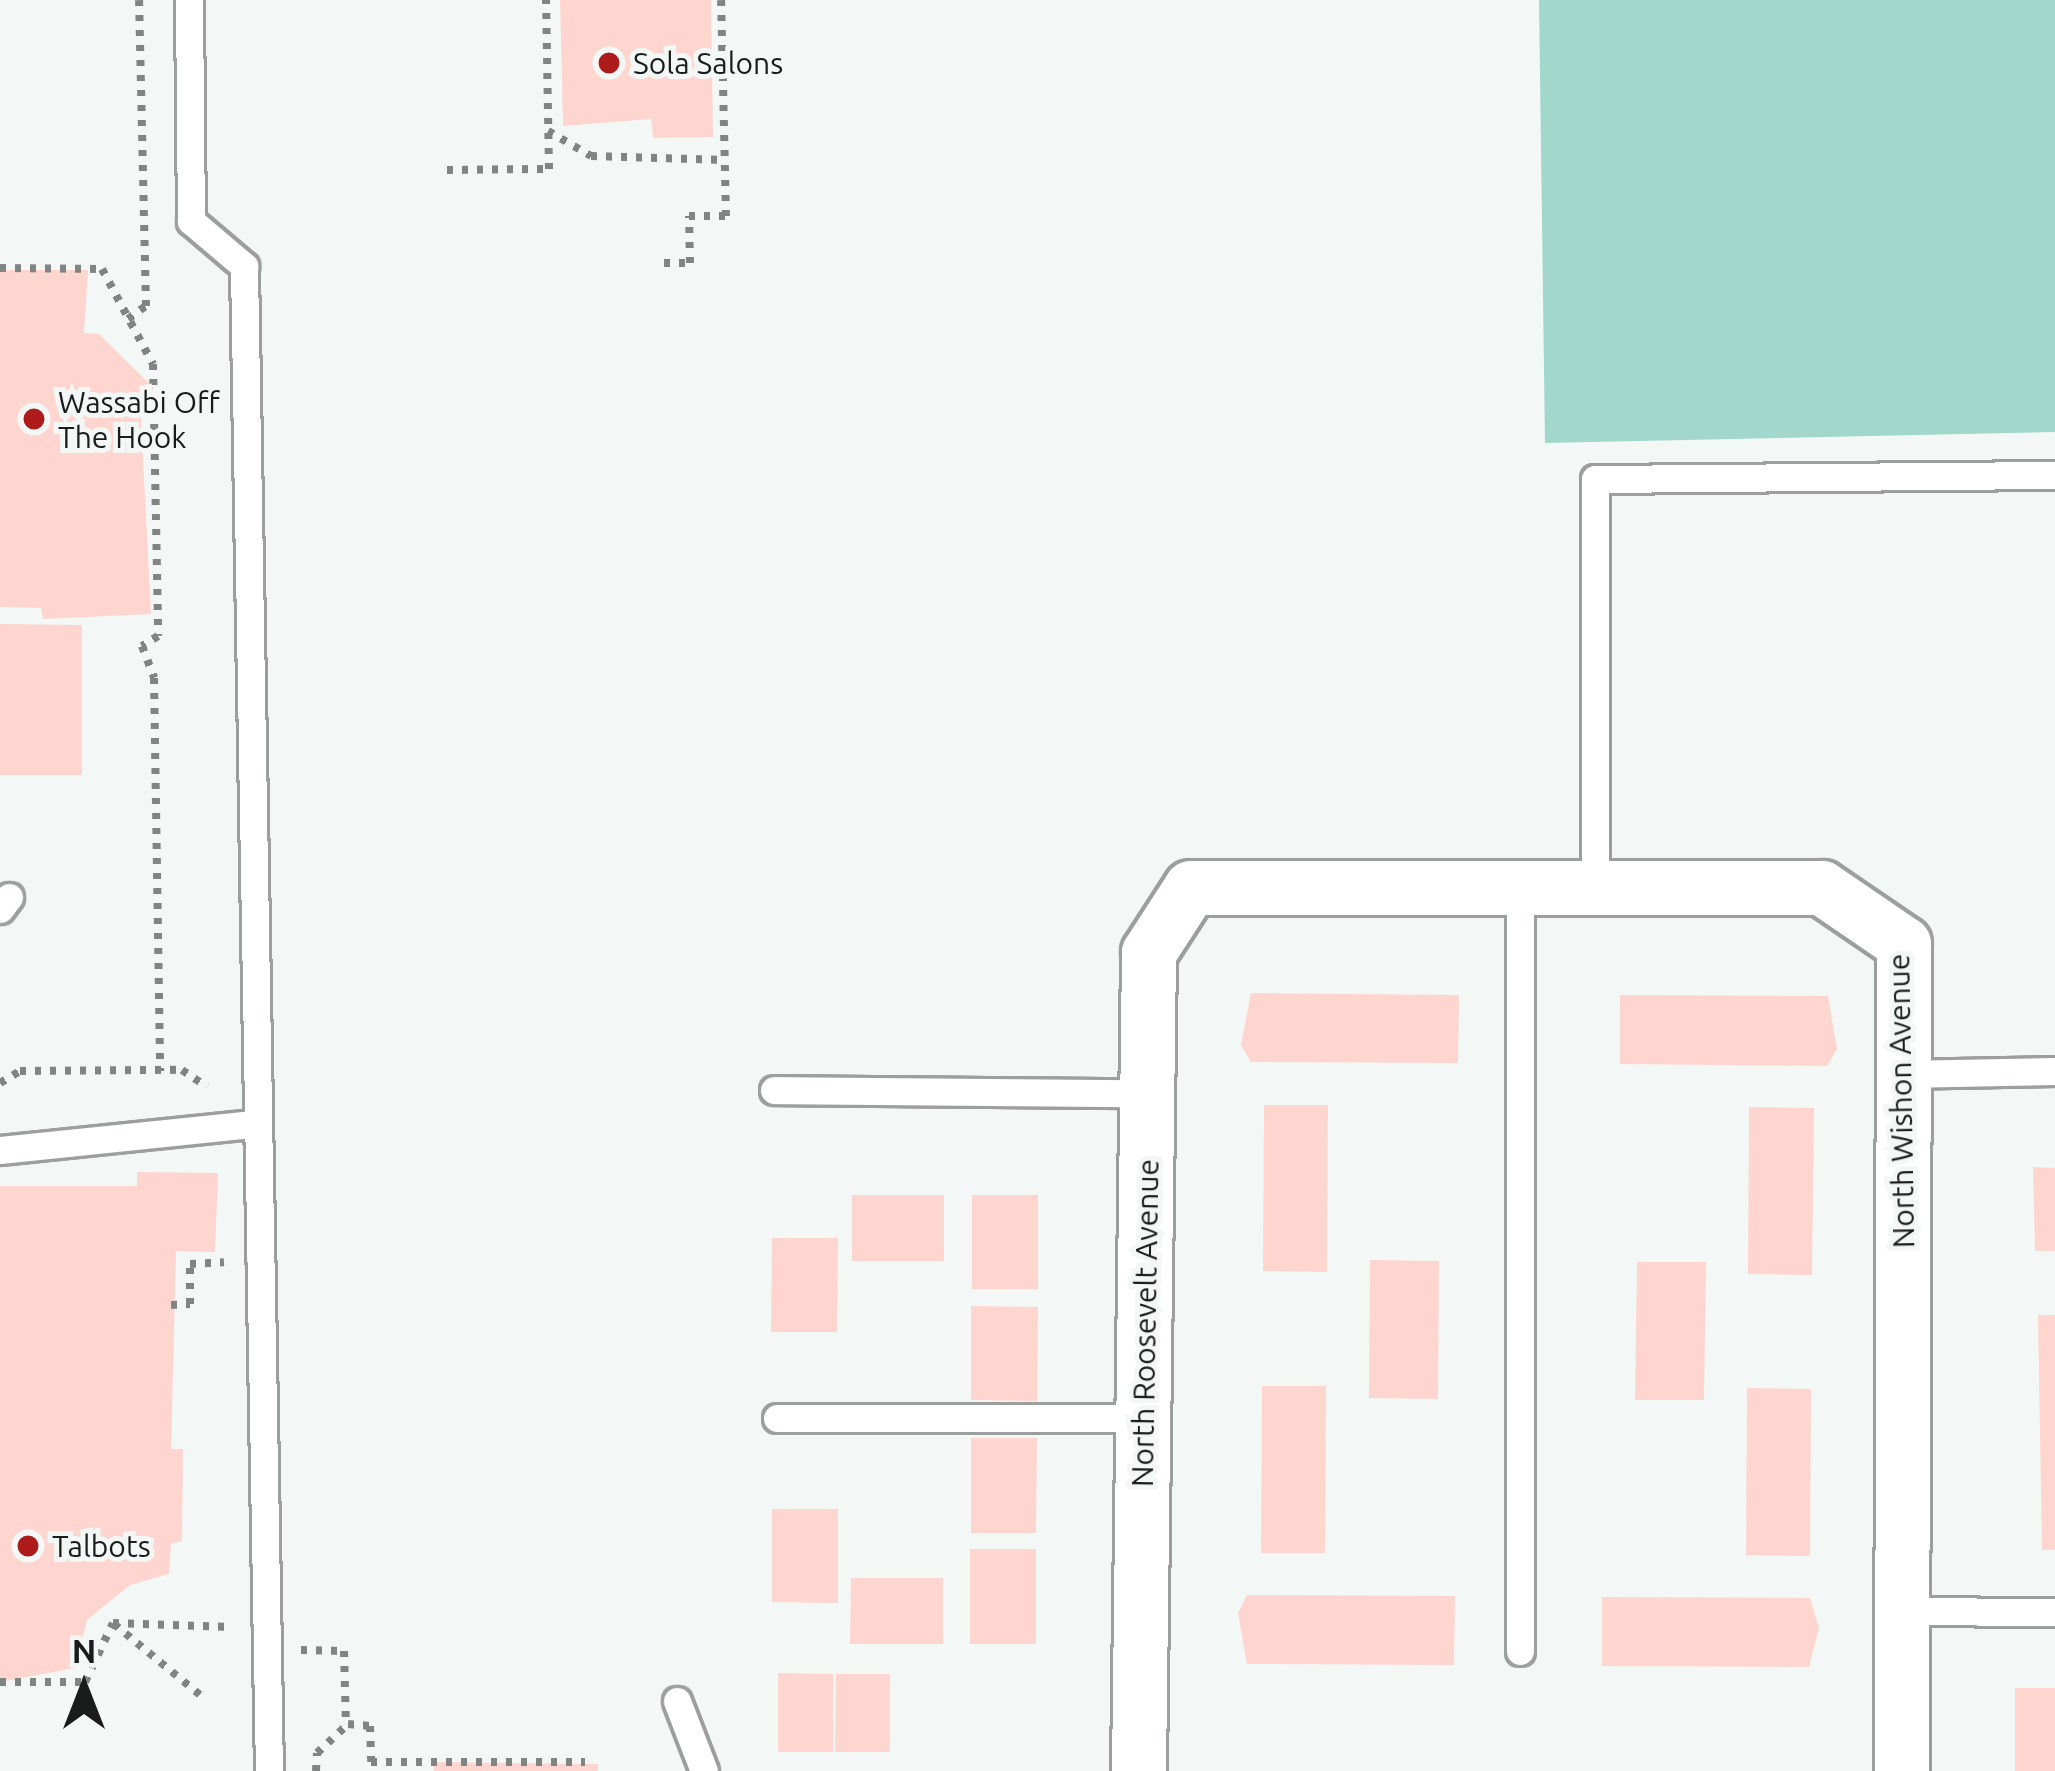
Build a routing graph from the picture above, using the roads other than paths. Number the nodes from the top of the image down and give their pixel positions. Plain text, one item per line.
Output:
1 (189, 0) edge
2 (2055, 475) edge
3 (1191, 888) joint
4 (1520, 888) junction
5 (1595, 888) junction
6 (2055, 1071) edge
7 (1904, 1075) junction
8 (774, 1090) dead end
9 (1148, 1093) junction
10 (250, 1124) junction
11 (0, 1150) edge
12 (777, 1418) dead end
13 (1144, 1418) junction
14 (1903, 1611) junction
15 (2055, 1612) edge
16 (1520, 1651) dead end
17 (677, 1700) dead end
18 (269, 1771) edge
19 (704, 1771) edge
20 (1139, 1771) edge
21 (1902, 1771) edge

1 - 10 lane
2 - 5 lane
3 - 4 street, North Wishon Avenue
3 - 9 street, North Roosevelt Avenue
4 - 5 street, North Wishon Avenue
4 - 16 lane
5 - 7 street, North Wishon Avenue
6 - 7 lane
7 - 14 street, North Wishon Avenue
8 - 9 lane
9 - 13 street, North Roosevelt Avenue
10 - 11 lane
10 - 18 lane
12 - 13 lane
13 - 20 street, North Roosevelt Avenue
14 - 15 lane
14 - 21 street, North Wishon Avenue
17 - 19 lane

